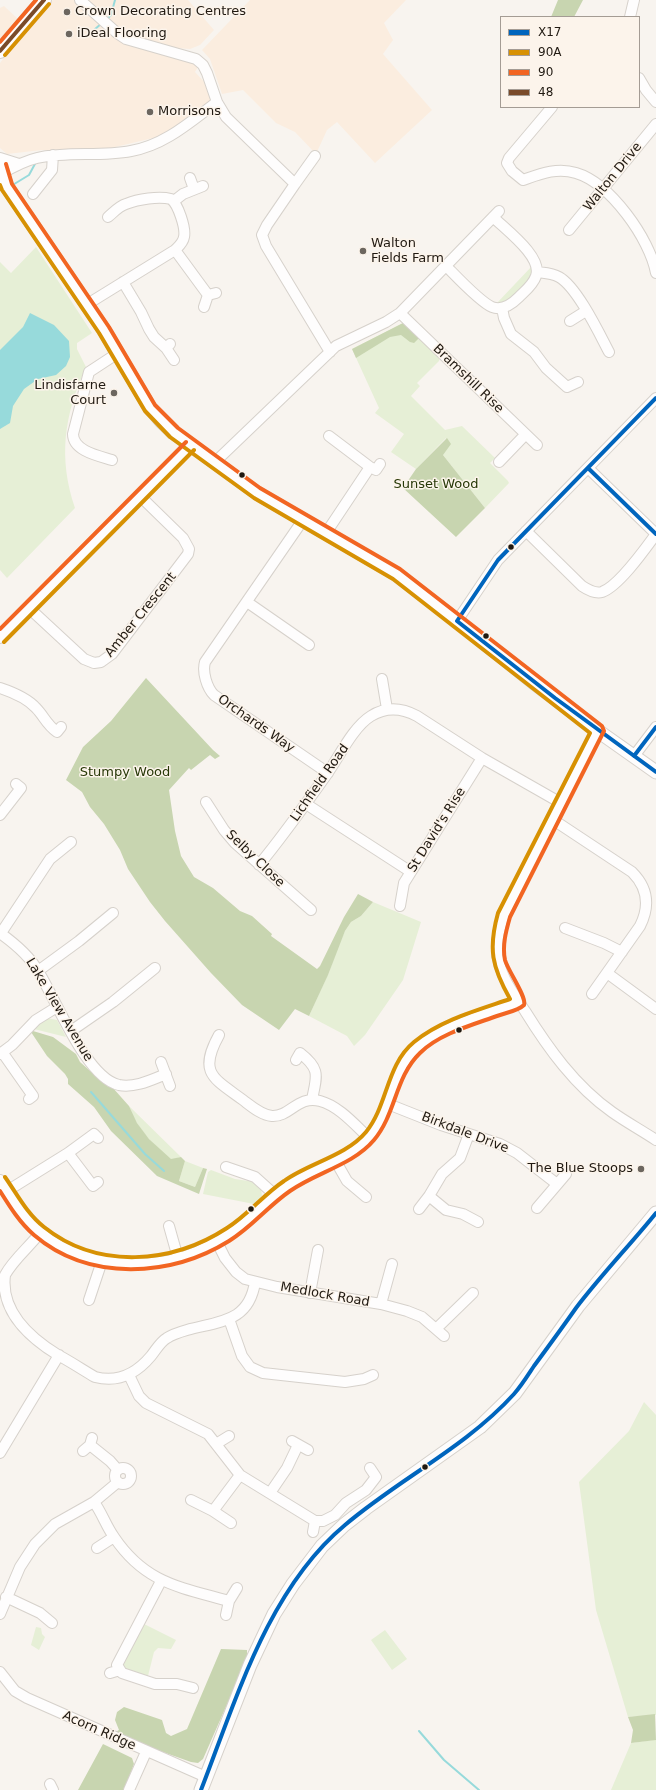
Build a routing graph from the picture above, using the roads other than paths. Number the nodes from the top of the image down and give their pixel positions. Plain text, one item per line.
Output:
1 (44, 0) edge
2 (80, 0) edge
3 (634, 0) edge
4 (630, 16) edge
5 (0, 51) edge
6 (640, 80) edge
7 (217, 102) junction
8 (656, 102) edge
9 (551, 108) edge
10 (656, 124) edge
11 (52, 155) junction
12 (316, 156) dead end
13 (0, 158) edge
14 (19, 164) junction
15 (0, 171) edge
16 (190, 178) dead end
17 (295, 184) junction
18 (602, 190) junction
19 (33, 194) dead end
20 (174, 201) junction
21 (108, 217) dead end
22 (569, 230) dead end
23 (175, 250) junction
24 (446, 266) junction
25 (537, 272) junction
26 (656, 273) edge
27 (123, 282) junction
28 (86, 304) junction
29 (204, 307) dead end
30 (502, 308) junction
31 (586, 311) junction
32 (400, 313) junction
33 (570, 321) dead end
34 (330, 352) junction
35 (609, 352) dead end
36 (118, 353) junction
37 (174, 360) dead end
38 (578, 382) dead end
39 (656, 398) edge
40 (526, 435) junction
41 (329, 436) dead end
42 (537, 445) dead end
43 (190, 446) junction
44 (502, 455) dead end
45 (112, 460) dead end
46 (214, 463) junction
47 (588, 468) junction
48 (140, 496) junction
49 (303, 520) junction
50 (526, 531) junction
51 (326, 533) junction
52 (656, 534) edge
53 (247, 602) junction
54 (29, 608) junction
55 (457, 621) junction
56 (0, 638) edge
57 (309, 645) dead end
58 (381, 676) dead end
59 (0, 688) edge
60 (387, 709) junction
61 (60, 727) dead end
62 (656, 727) edge
63 (598, 731) junction
64 (634, 756) junction
65 (482, 758) junction
66 (656, 772) edge
67 (328, 773) junction
68 (16, 784) dead end
69 (206, 802) dead end
70 (561, 803) junction
71 (306, 804) junction
72 (0, 815) edge
73 (552, 819) junction
74 (71, 842) dead end
75 (259, 865) junction
76 (411, 872) junction
77 (400, 906) dead end
78 (311, 910) dead end
79 (112, 913) dead end
80 (565, 928) dead end
81 (0, 933) edge
82 (622, 952) junction
83 (155, 968) dead end
84 (38, 971) junction
85 (607, 973) junction
86 (592, 994) dead end
87 (519, 1002) junction
88 (57, 1007) junction
89 (656, 1009) edge
90 (71, 1031) junction
91 (219, 1035) dead end
92 (1, 1053) edge
93 (296, 1054) dead end
94 (161, 1062) dead end
95 (166, 1074) junction
96 (170, 1086) dead end
97 (29, 1099) dead end
98 (312, 1100) junction
99 (388, 1104) junction
100 (469, 1134) junction
101 (98, 1138) dead end
102 (369, 1138) junction
103 (656, 1140) edge
104 (68, 1154) junction
105 (335, 1160) junction
106 (226, 1167) dead end
107 (566, 1174) dead end
108 (0, 1180) edge
109 (98, 1182) dead end
110 (557, 1184) junction
111 (7, 1192) junction
112 (363, 1192) dead end
113 (275, 1195) junction
114 (429, 1196) junction
115 (537, 1208) dead end
116 (419, 1209) dead end
117 (656, 1212) edge
118 (478, 1222) dead end
119 (169, 1226) dead end
120 (40, 1233) junction
121 (217, 1242) junction
122 (320, 1253) dead end
123 (178, 1258) junction
124 (102, 1260) junction
125 (394, 1268) dead end
126 (3, 1273) edge
127 (255, 1282) junction
128 (310, 1293) junction
129 (473, 1293) dead end
130 (89, 1300) dead end
131 (381, 1304) junction
132 (229, 1320) junction
133 (437, 1328) junction
134 (444, 1336) dead end
135 (59, 1355) junction
136 (129, 1375) junction
137 (368, 1380) dead end
138 (4, 1436) edge
139 (229, 1436) dead end
140 (88, 1444) dead end
141 (216, 1444) junction
142 (308, 1450) dead end
143 (0, 1453) edge
144 (370, 1468) dead end
145 (118, 1470) junction
146 (240, 1475) junction
147 (118, 1482) junction
148 (270, 1493) junction
149 (191, 1500) dead end
150 (94, 1502) junction
151 (213, 1511) junction
152 (315, 1521) junction
153 (231, 1523) dead end
154 (313, 1532) dead end
155 (114, 1537) junction
156 (97, 1548) dead end
157 (161, 1581) junction
158 (237, 1588) dead end
159 (6, 1597) junction
160 (229, 1601) junction
161 (0, 1614) edge
162 (226, 1615) dead end
163 (52, 1624) dead end
164 (2, 1679) edge
165 (193, 1688) dead end
166 (146, 1752) junction
167 (206, 1777) junction
168 (129, 1790) edge
169 (201, 1790) edge

1 - 5 highway
2 - 7 street
3 - 4 street
6 - 8 street
7 - 11 street
7 - 17 street
9 - 18 street
10 - 18 street, Walton Drive
11 - 14 street
11 - 19 street
12 - 17 street
13 - 14 street
14 - 15 street
15 - 28 main road
16 - 20 street
17 - 34 street
18 - 22 street, Walton Drive
18 - 26 street
20 - 21 street
20 - 23 street
23 - 27 street
23 - 29 street
24 - 25 street
24 - 30 street
24 - 32 street
25 - 30 street
25 - 31 street
27 - 28 street
27 - 37 street
28 - 36 main road
30 - 38 street
31 - 33 street
31 - 35 street
32 - 34 street
32 - 40 street, Bramshill Rise
34 - 46 street
36 - 43 main road
36 - 45 street
39 - 47 street
40 - 42 street, Bramshill Rise
40 - 44 street
41 - 51 street
43 - 46 main road
43 - 48 street
46 - 49 main road
47 - 50 street
47 - 52 street
48 - 54 street
48 - 54 street, Amber Crescent
49 - 51 main road
49 - 53 street, Orchards Way
50 - 52 street
50 - 55 street
51 - 55 main road
53 - 57 street
53 - 67 street, Orchards Way
54 - 56 street
55 - 63 main road
58 - 60 street
59 - 61 street
60 - 65 street
60 - 67 street, Lichfield Road
62 - 64 street
63 - 64 main road
63 - 70 street
64 - 66 main road
65 - 70 street
65 - 76 street, St David's Rise
67 - 71 street, Lichfield Road
68 - 72 street
69 - 75 street, Selby Close
70 - 73 street
71 - 75 street, Lichfield Road
71 - 76 street
73 - 82 street
73 - 87 street
74 - 81 street
75 - 78 street, Selby Close
76 - 77 street, St David's Rise
79 - 84 street
80 - 82 street
81 - 84 street, Lake View Avenue
82 - 85 street
83 - 90 street
84 - 88 street, Lake View Avenue
85 - 86 street
85 - 89 street
87 - 99 street
87 - 103 street
88 - 90 street, Lake View Avenue
88 - 92 street
90 - 95 street, Lake View Avenue
91 - 98 street
92 - 97 street
93 - 98 street
94 - 95 street
95 - 96 street
98 - 102 street
99 - 100 street, Birkdale Drive
99 - 102 street
100 - 110 street, Birkdale Drive
100 - 114 street
101 - 104 street
102 - 105 street
104 - 109 street
104 - 111 street
105 - 112 street
105 - 113 street
106 - 113 street
107 - 110 street
108 - 111 street
110 - 115 street
111 - 120 street
113 - 121 street
114 - 116 street
114 - 118 street
117 - 167 main road
119 - 123 street
120 - 124 street
120 - 126 street
121 - 123 street
121 - 127 street, Medlock Road
122 - 128 street
123 - 124 street
124 - 130 street
125 - 131 street
126 - 135 street
127 - 128 street, Medlock Road
127 - 132 street
128 - 131 street, Medlock Road
129 - 133 street
131 - 133 street, Medlock Road
132 - 136 street
132 - 137 street
133 - 134 street, Medlock Road
135 - 136 street
135 - 138 street
136 - 141 street
138 - 143 street
139 - 141 street
140 - 145 street
141 - 146 street
142 - 148 street
144 - 152 street
145 - 147 street
145 - 147 street
146 - 148 street
146 - 151 street
147 - 150 street
148 - 152 street
149 - 151 street
150 - 155 street
150 - 159 street
151 - 153 street
152 - 154 street
155 - 156 street
155 - 157 street
157 - 160 street
157 - 165 street
158 - 160 street
159 - 161 street
159 - 163 street
160 - 162 street
164 - 166 street, Acorn Ridge
166 - 167 street, Acorn Ridge
166 - 168 street
167 - 169 main road

